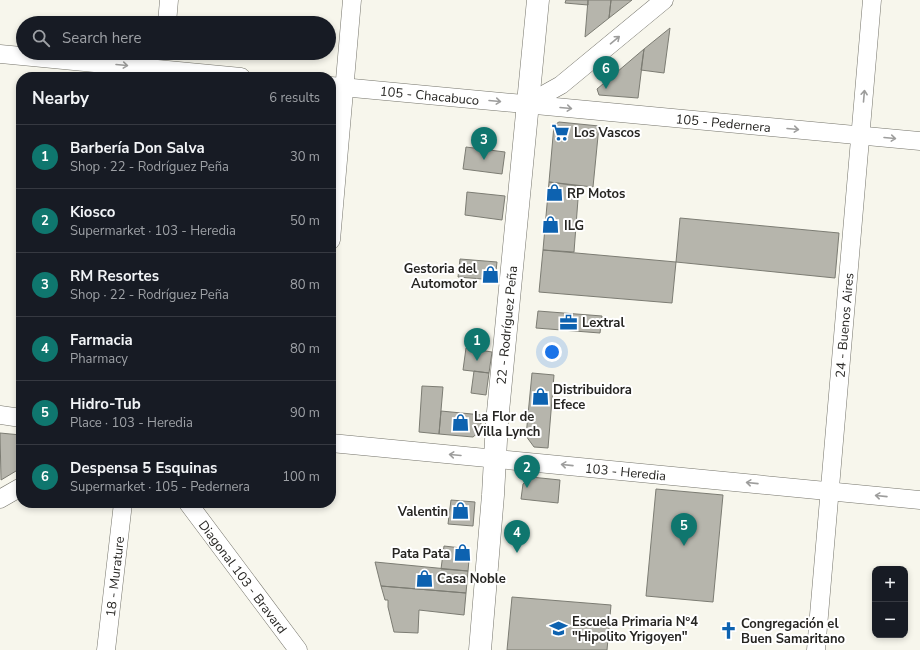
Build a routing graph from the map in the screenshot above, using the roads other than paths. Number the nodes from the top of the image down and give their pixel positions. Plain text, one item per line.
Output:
1 (169, 0) edge
2 (352, 0) edge
3 (538, 0) edge
4 (664, 0) edge
5 (872, 0) edge
6 (168, 16) edge
7 (0, 54) edge
8 (16, 55) edge
9 (82, 60) edge
10 (163, 66) edge
11 (206, 72) edge
12 (338, 87) edge
13 (527, 104) junction
14 (336, 131) edge
15 (860, 135) junction
16 (920, 141) edge
17 (0, 415) edge
18 (16, 417) edge
19 (336, 443) edge
20 (494, 458) junction
21 (16, 490) edge
22 (830, 491) junction
23 (0, 499) edge
24 (920, 500) edge
25 (122, 508) edge
26 (192, 508) edge
27 (106, 650) edge
28 (298, 650) edge
29 (480, 650) edge
30 (816, 650) edge

1 - 6 street
2 - 12 street
3 - 13 street, 22 - Rodríguez Peña
13 -> 4 street
15 -> 5 street, 24 - Buenos Aires
7 -> 8 street
9 -> 10 street
10 - 11 street
12 -> 13 street, 105 - Chacabuco
12 - 14 street
13 -> 15 street, 105 - Pedernera
13 - 20 street, 22 - Rodríguez Peña
15 -> 16 street, 105 - Pedernera
15 - 22 street, 24 - Buenos Aires
17 - 18 street
20 -> 19 street, 103 - Heredia
22 -> 20 street, 103 - Heredia
20 - 29 street, 22 - Rodríguez Peña
21 - 23 street
24 -> 22 street, 103 - Heredia
22 - 30 street, 24 - Buenos Aires
25 - 27 street, 18 - Murature
26 - 28 street, Diagonal 103 - Bravard

